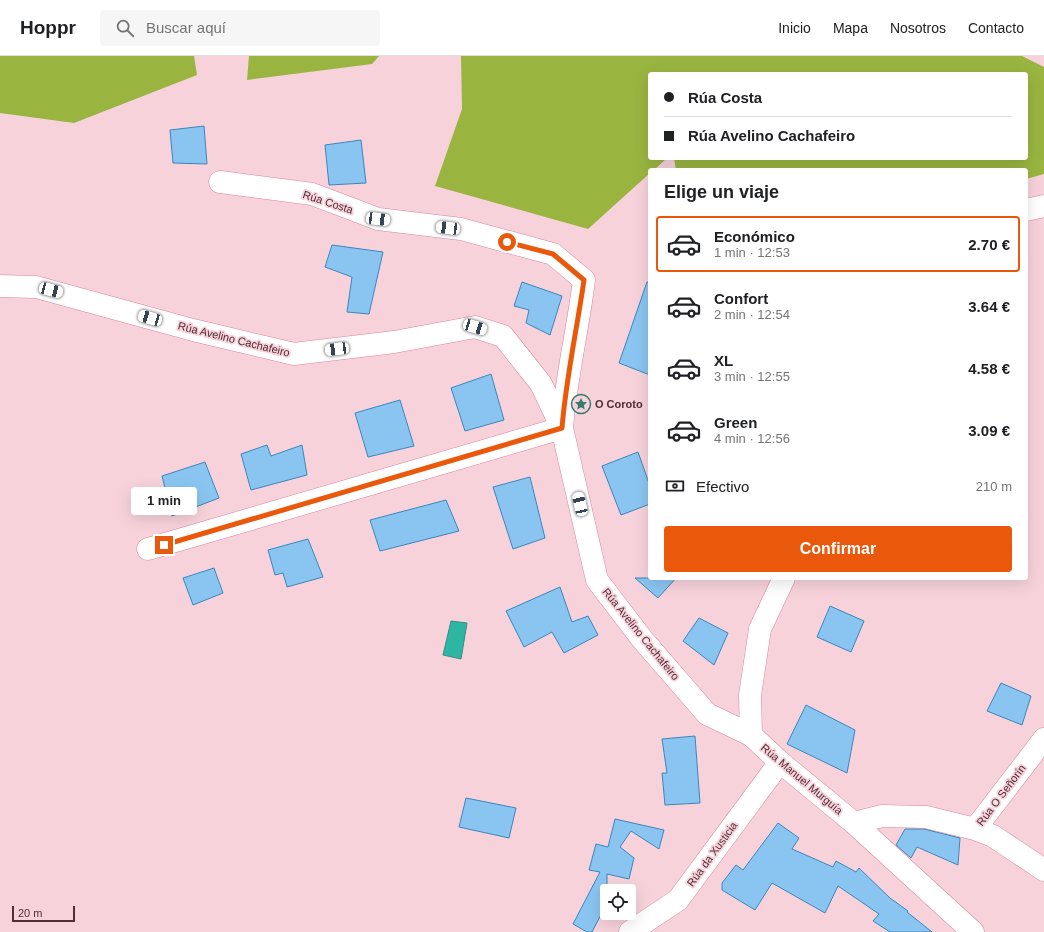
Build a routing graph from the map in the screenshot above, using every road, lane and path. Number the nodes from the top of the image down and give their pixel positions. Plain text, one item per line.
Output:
1 (220, 182) dead end
2 (1044, 206) edge
3 (1028, 210) edge
4 (0, 286) edge
5 (562, 428) junction
6 (148, 549) dead end
7 (783, 580) edge
8 (752, 735) junction
9 (1044, 739) edge
10 (780, 762) junction
11 (854, 823) junction
12 (975, 829) junction
13 (1044, 870) edge
14 (630, 932) edge
15 (973, 932) edge

1 - 5 street, Rúa Costa
2 - 3 street
4 - 5 street, Rúa Avelino Cachafeiro
5 - 6 street
5 - 8 street, Rúa Avelino Cachafeiro
7 - 8 street, Rúa Manuel Murguía
8 - 10 street, Rúa Manuel Murguía
9 - 12 street, Rúa O Señorín
10 - 11 street, Rúa Manuel Murguía
10 - 14 street, Rúa da Xusticia
11 - 12 street, Rúa O Señorín
11 - 15 street, Rúa Manuel Murguía
12 - 13 street

